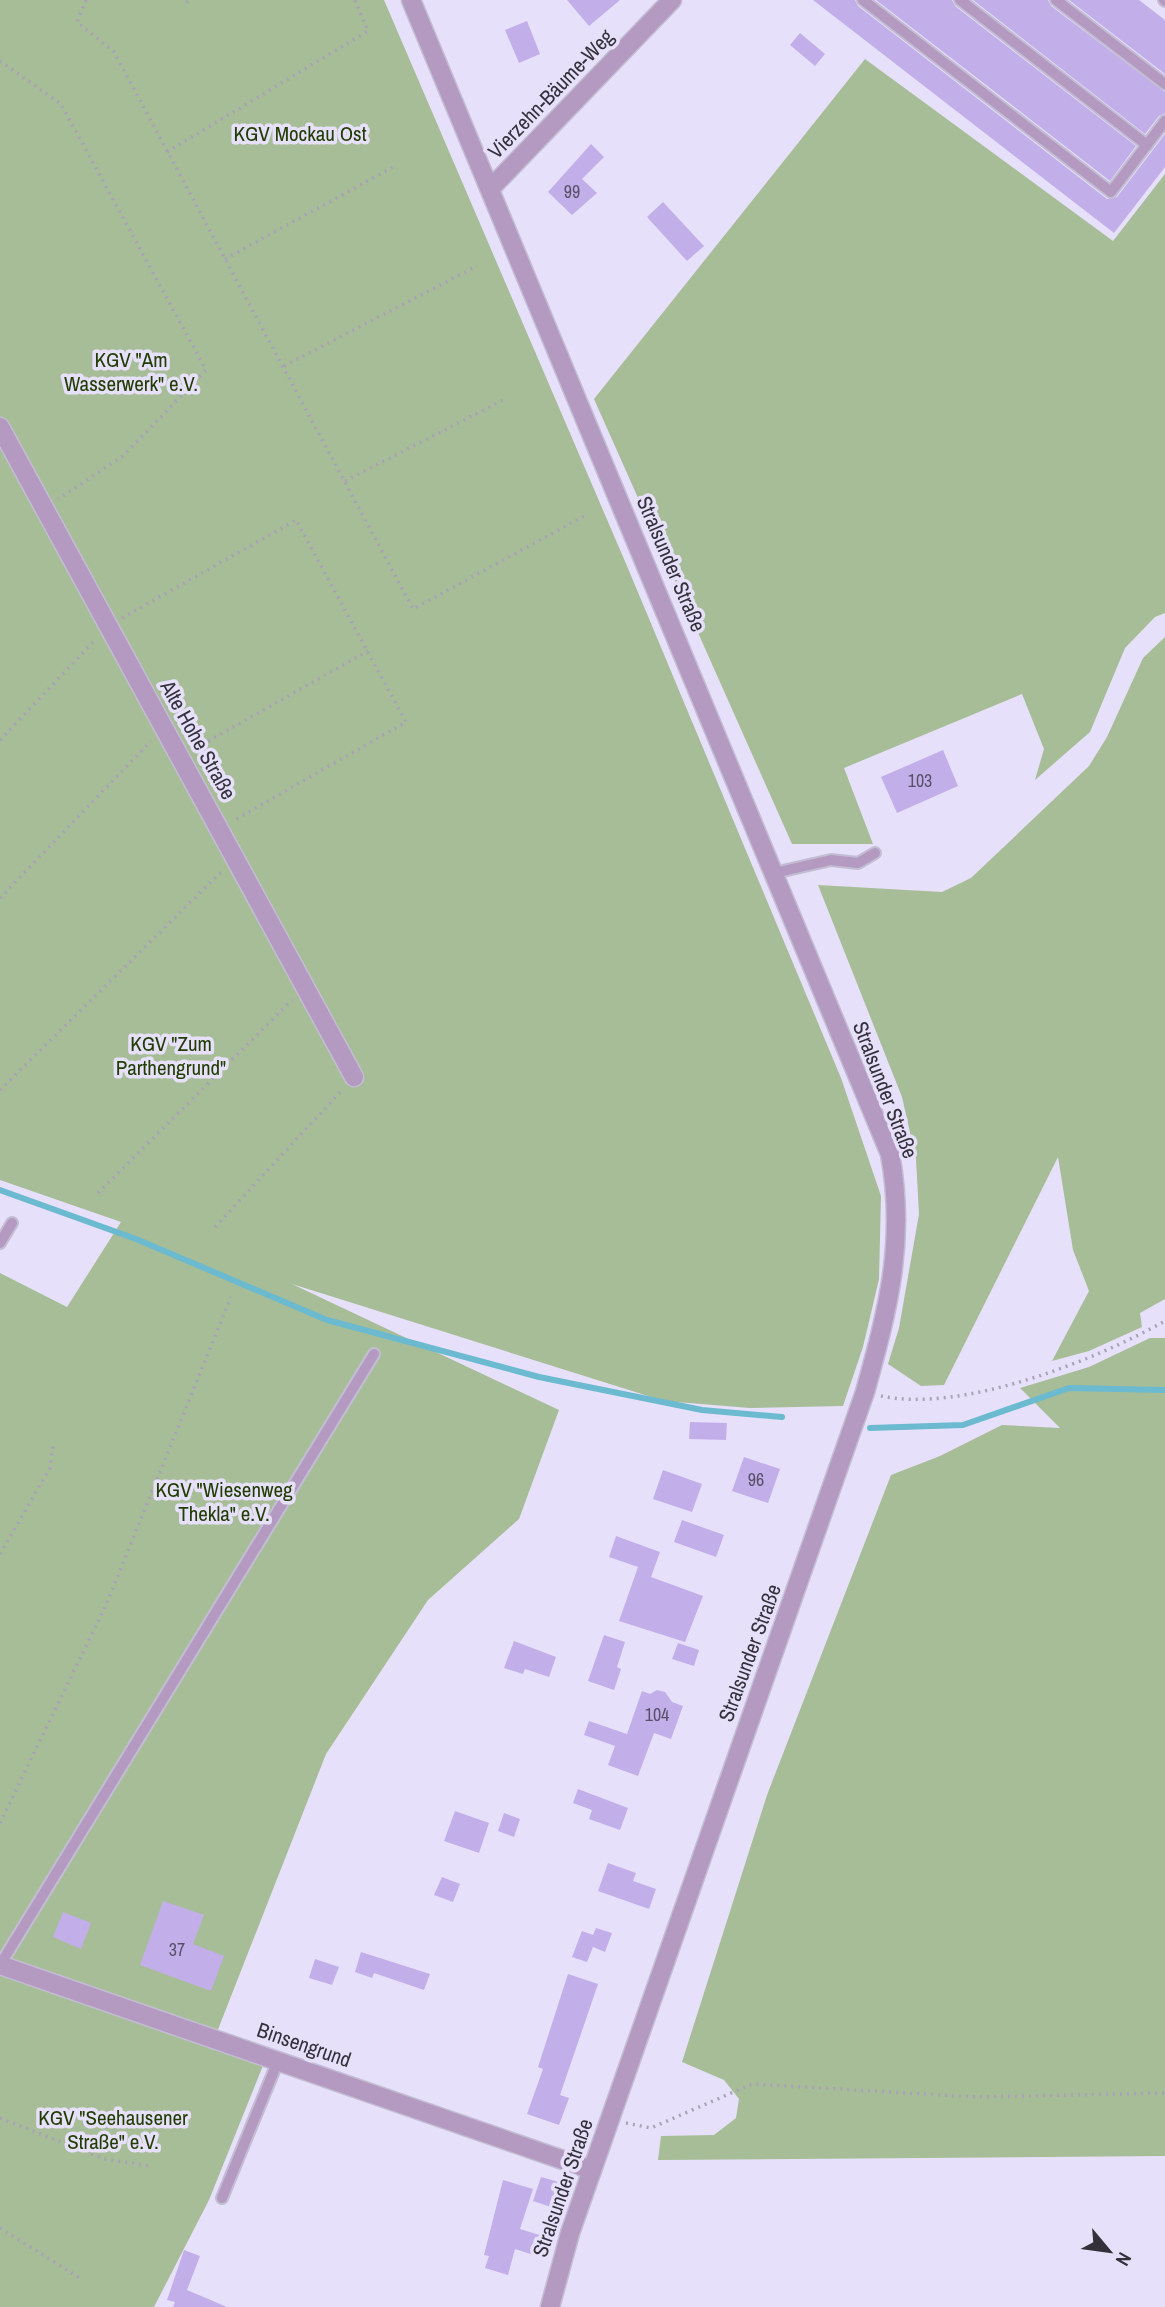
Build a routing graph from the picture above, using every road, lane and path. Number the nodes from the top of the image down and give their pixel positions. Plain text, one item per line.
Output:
1 (86, 0) edge
2 (355, 0) edge
3 (411, 0) edge
4 (672, 0) edge
5 (863, 0) edge
6 (960, 0) edge
7 (1056, 0) edge
8 (0, 61) edge
9 (1165, 84) edge
10 (1165, 121) edge
11 (1147, 145) junction
12 (167, 152) junction
13 (393, 167) dead end
14 (491, 189) junction
15 (225, 259) junction
16 (477, 266) dead end
17 (284, 366) junction
18 (503, 400) dead end
19 (0, 427) edge
20 (345, 481) junction
21 (45, 508) junction
22 (588, 514) dead end
23 (109, 625) junction
24 (368, 651) junction
25 (164, 727) junction
26 (0, 740) edge
27 (181, 757) junction
28 (220, 828) junction
29 (875, 853) dead end
30 (236, 858) junction
31 (774, 873) junction
32 (0, 898) edge
33 (305, 986) junction
34 (354, 1077) joint
35 (0, 1090) edge
36 (98, 1193) dead end
37 (12, 1223) dead end
38 (215, 1227) dead end
39 (0, 1242) edge
40 (231, 1297) dead end
41 (1165, 1321) edge
42 (374, 1354) dead end
43 (864, 1392) junction
44 (53, 1446) dead end
45 (0, 1554) edge
46 (0, 1823) edge
47 (0, 1965) edge
48 (278, 2060) junction
49 (1165, 2093) edge
50 (0, 2118) edge
51 (610, 2121) junction
52 (149, 2166) dead end
53 (592, 2170) junction
54 (222, 2197) dead end
55 (0, 2228) edge
56 (83, 2280) dead end
57 (550, 2307) edge

1 - 12 path
2 - 12 path
3 - 14 street, Stralsunder Straße
4 - 14 street, Vierzehn-Bäume-Weg
5 - 11 lane
6 - 11 lane
7 - 9 lane
8 - 21 path
10 - 11 lane
12 - 15 path
13 - 15 path
14 - 31 street, Stralsunder Straße
15 - 17 path
16 - 17 path
17 - 20 path
18 - 20 path
19 - 21 street, Alte Hohe Straße
20 - 22 path
21 - 23 street, Alte Hohe Straße
23 - 24 path
23 - 25 street, Alte Hohe Straße
23 - 26 path
24 - 27 path
24 - 28 path
25 - 27 street, Alte Hohe Straße
25 - 32 path
27 - 28 street, Alte Hohe Straße
28 - 30 street, Alte Hohe Straße
29 - 31 lane
30 - 33 street, Alte Hohe Straße
30 - 35 path
31 - 43 street, Stralsunder Straße
33 - 34 street, Alte Hohe Straße
33 - 36 path
34 - 38 path
37 - 39 lane
40 - 46 path
41 - 43 path
42 - 47 lane
43 - 51 street, Stralsunder Straße
44 - 45 path
47 - 48 street, Binsengrund
48 - 53 street, Binsengrund
48 - 54 lane
49 - 51 path
50 - 52 path
51 - 53 street, Stralsunder Straße
53 - 57 street, Stralsunder Straße
55 - 56 path

